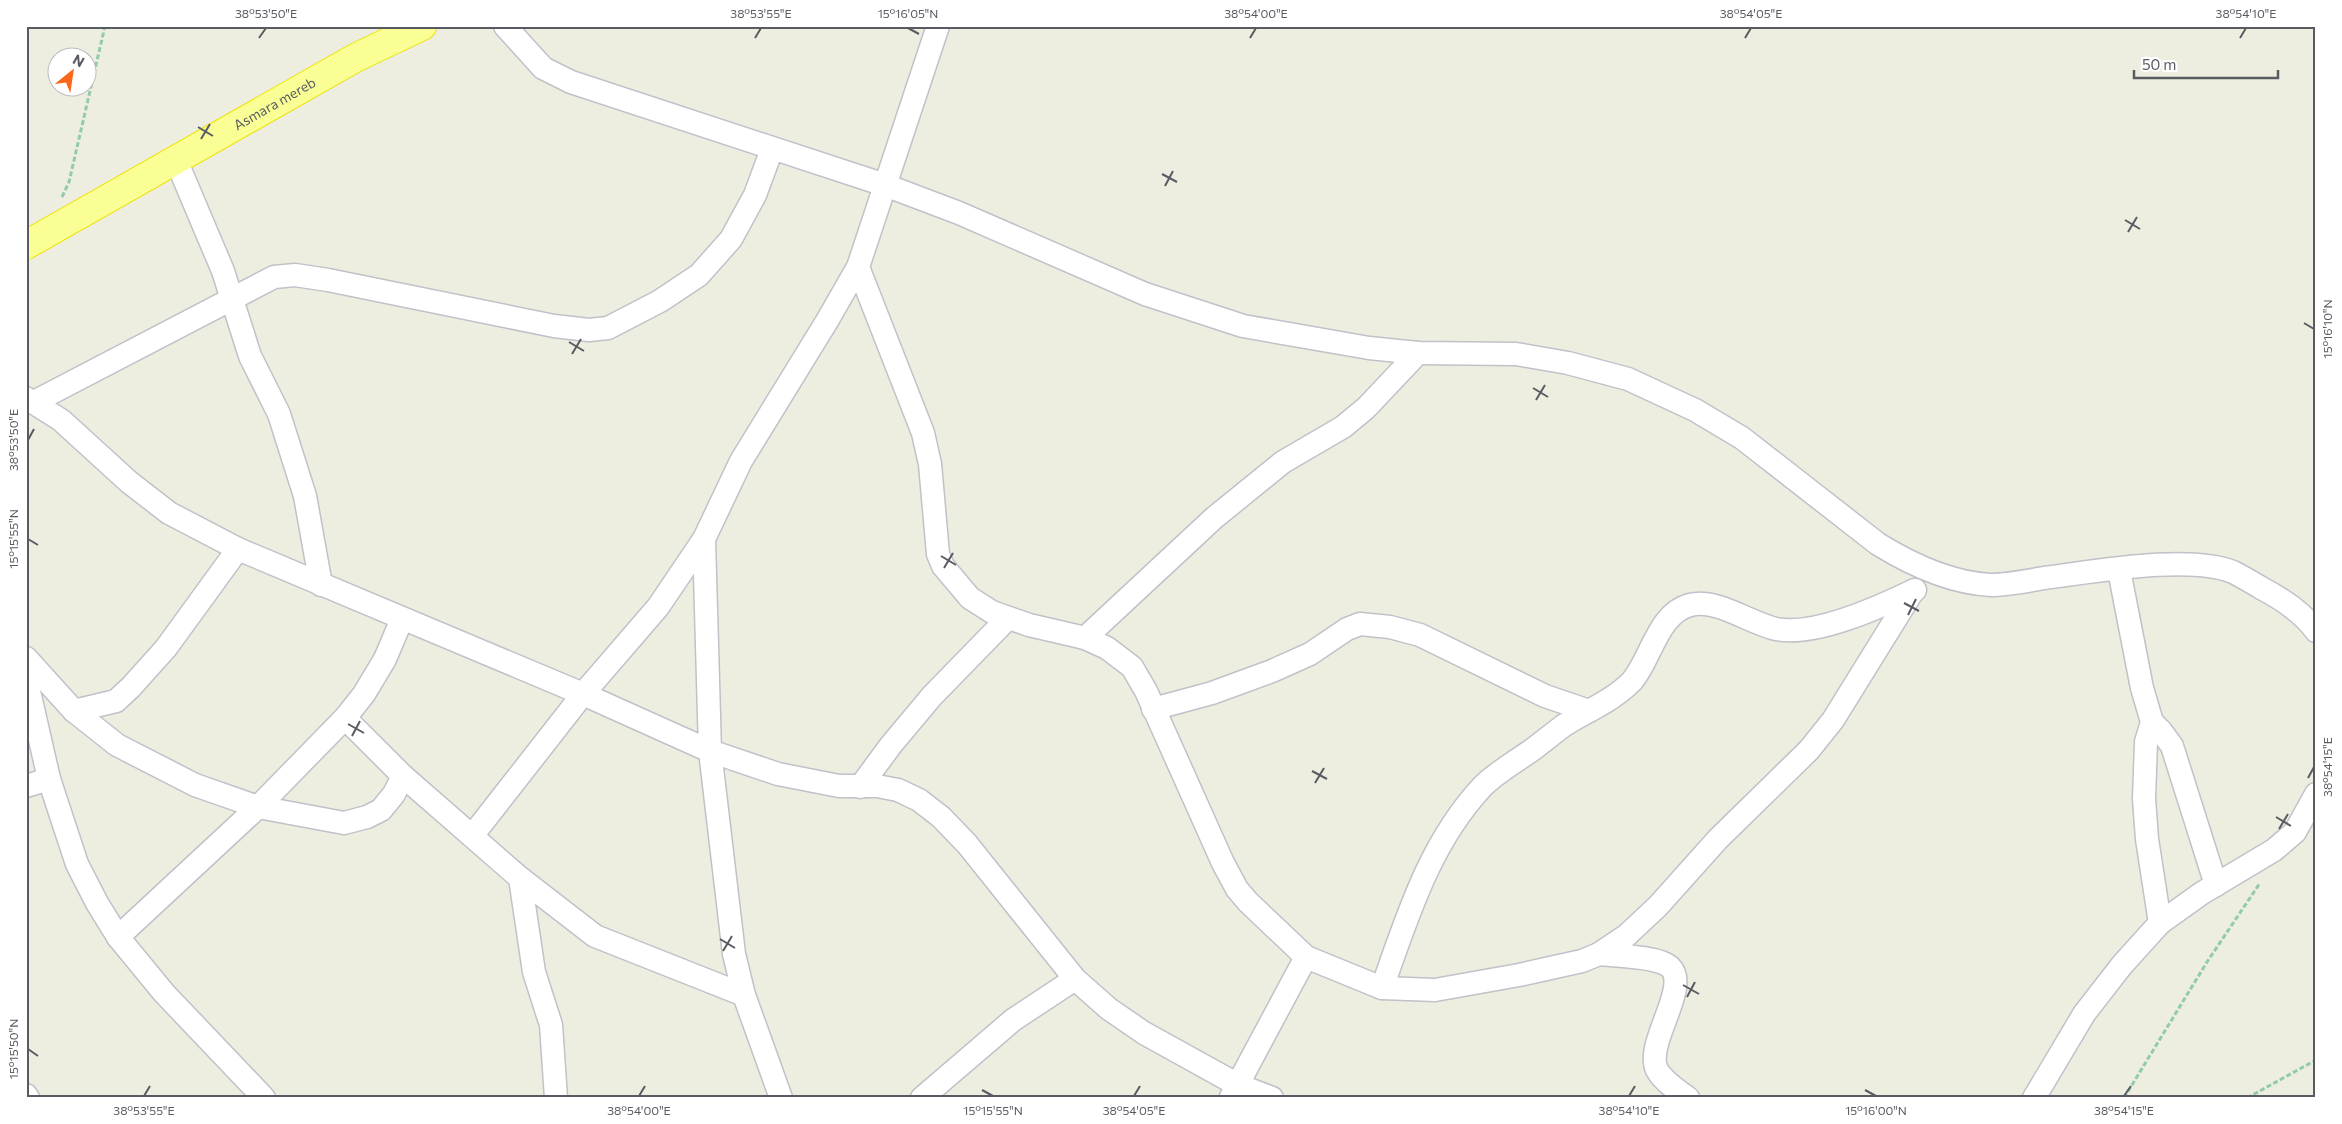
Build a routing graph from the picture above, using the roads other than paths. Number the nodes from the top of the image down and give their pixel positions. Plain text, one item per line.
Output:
1 (422, 26) edge
2 (505, 26) edge
3 (938, 26) edge
4 (772, 149) junction
5 (176, 160) junction
6 (885, 185) junction
7 (26, 246) edge
8 (858, 267) junction
9 (233, 298) junction
10 (1418, 352) junction
11 (30, 400) edge
12 (704, 539) junction
13 (238, 549) junction
14 (2119, 570) junction
15 (1946, 576) junction
16 (321, 585) junction
17 (1913, 592) junction
18 (1008, 618) junction
19 (402, 619) junction
20 (2316, 631) edge
21 (1085, 638) junction
22 (26, 658) edge
23 (26, 678) edge
24 (583, 694) junction
25 (1153, 709) junction
26 (74, 710) junction
27 (1589, 711) junction
28 (345, 718) junction
29 (2152, 722) junction
30 (710, 751) junction
31 (403, 776) junction
32 (49, 779) junction
33 (26, 786) edge
34 (860, 787) junction
35 (2316, 794) edge
36 (258, 807) junction
37 (472, 836) junction
38 (520, 878) junction
39 (2216, 885) junction
40 (2160, 923) junction
41 (118, 937) junction
42 (1599, 954) junction
43 (1306, 957) junction
44 (1075, 979) junction
45 (1382, 988) junction
46 (744, 995) junction
47 (1235, 1091) edge
48 (262, 1097) edge
49 (556, 1098) edge
50 (781, 1098) edge
51 (922, 1098) edge
52 (1272, 1098) edge
53 (1688, 1098) edge
54 (2034, 1098) edge

1 - 5 highway, Asmara mereb
2 - 4 street
3 - 6 street
4 - 6 street
4 - 9 street
5 - 7 highway, Asmara mereb
5 - 9 street
6 - 8 street
6 - 10 street
8 - 12 street
8 - 18 street
9 - 11 street
9 - 16 street
10 - 15 street
10 - 21 street
11 - 13 street
12 - 24 street
12 - 30 street
13 - 16 street
13 - 26 street
14 - 15 street
14 - 20 street
14 - 29 street
15 - 17 street
16 - 19 street
17 - 27 street
17 - 42 street
18 - 21 street
18 - 34 street
19 - 24 street
19 - 28 street
21 - 25 street
22 - 26 street
23 - 32 street
24 - 30 street
24 - 37 street
25 - 27 street
25 - 43 street
26 - 36 street
27 - 45 street
28 - 31 street
28 - 36 street
29 - 39 street
29 - 40 street
30 - 34 street
30 - 46 street
31 - 36 street
31 - 37 street
32 - 33 street
32 - 41 street
34 - 44 street
35 - 39 street
36 - 41 street
37 - 38 street
38 - 46 street
38 - 49 street
39 - 40 street
40 - 54 street
41 - 48 street
42 - 45 street
42 - 53 street
43 - 45 street
43 - 47 street
44 - 47 street
44 - 51 street
46 - 50 street
47 - 52 street

